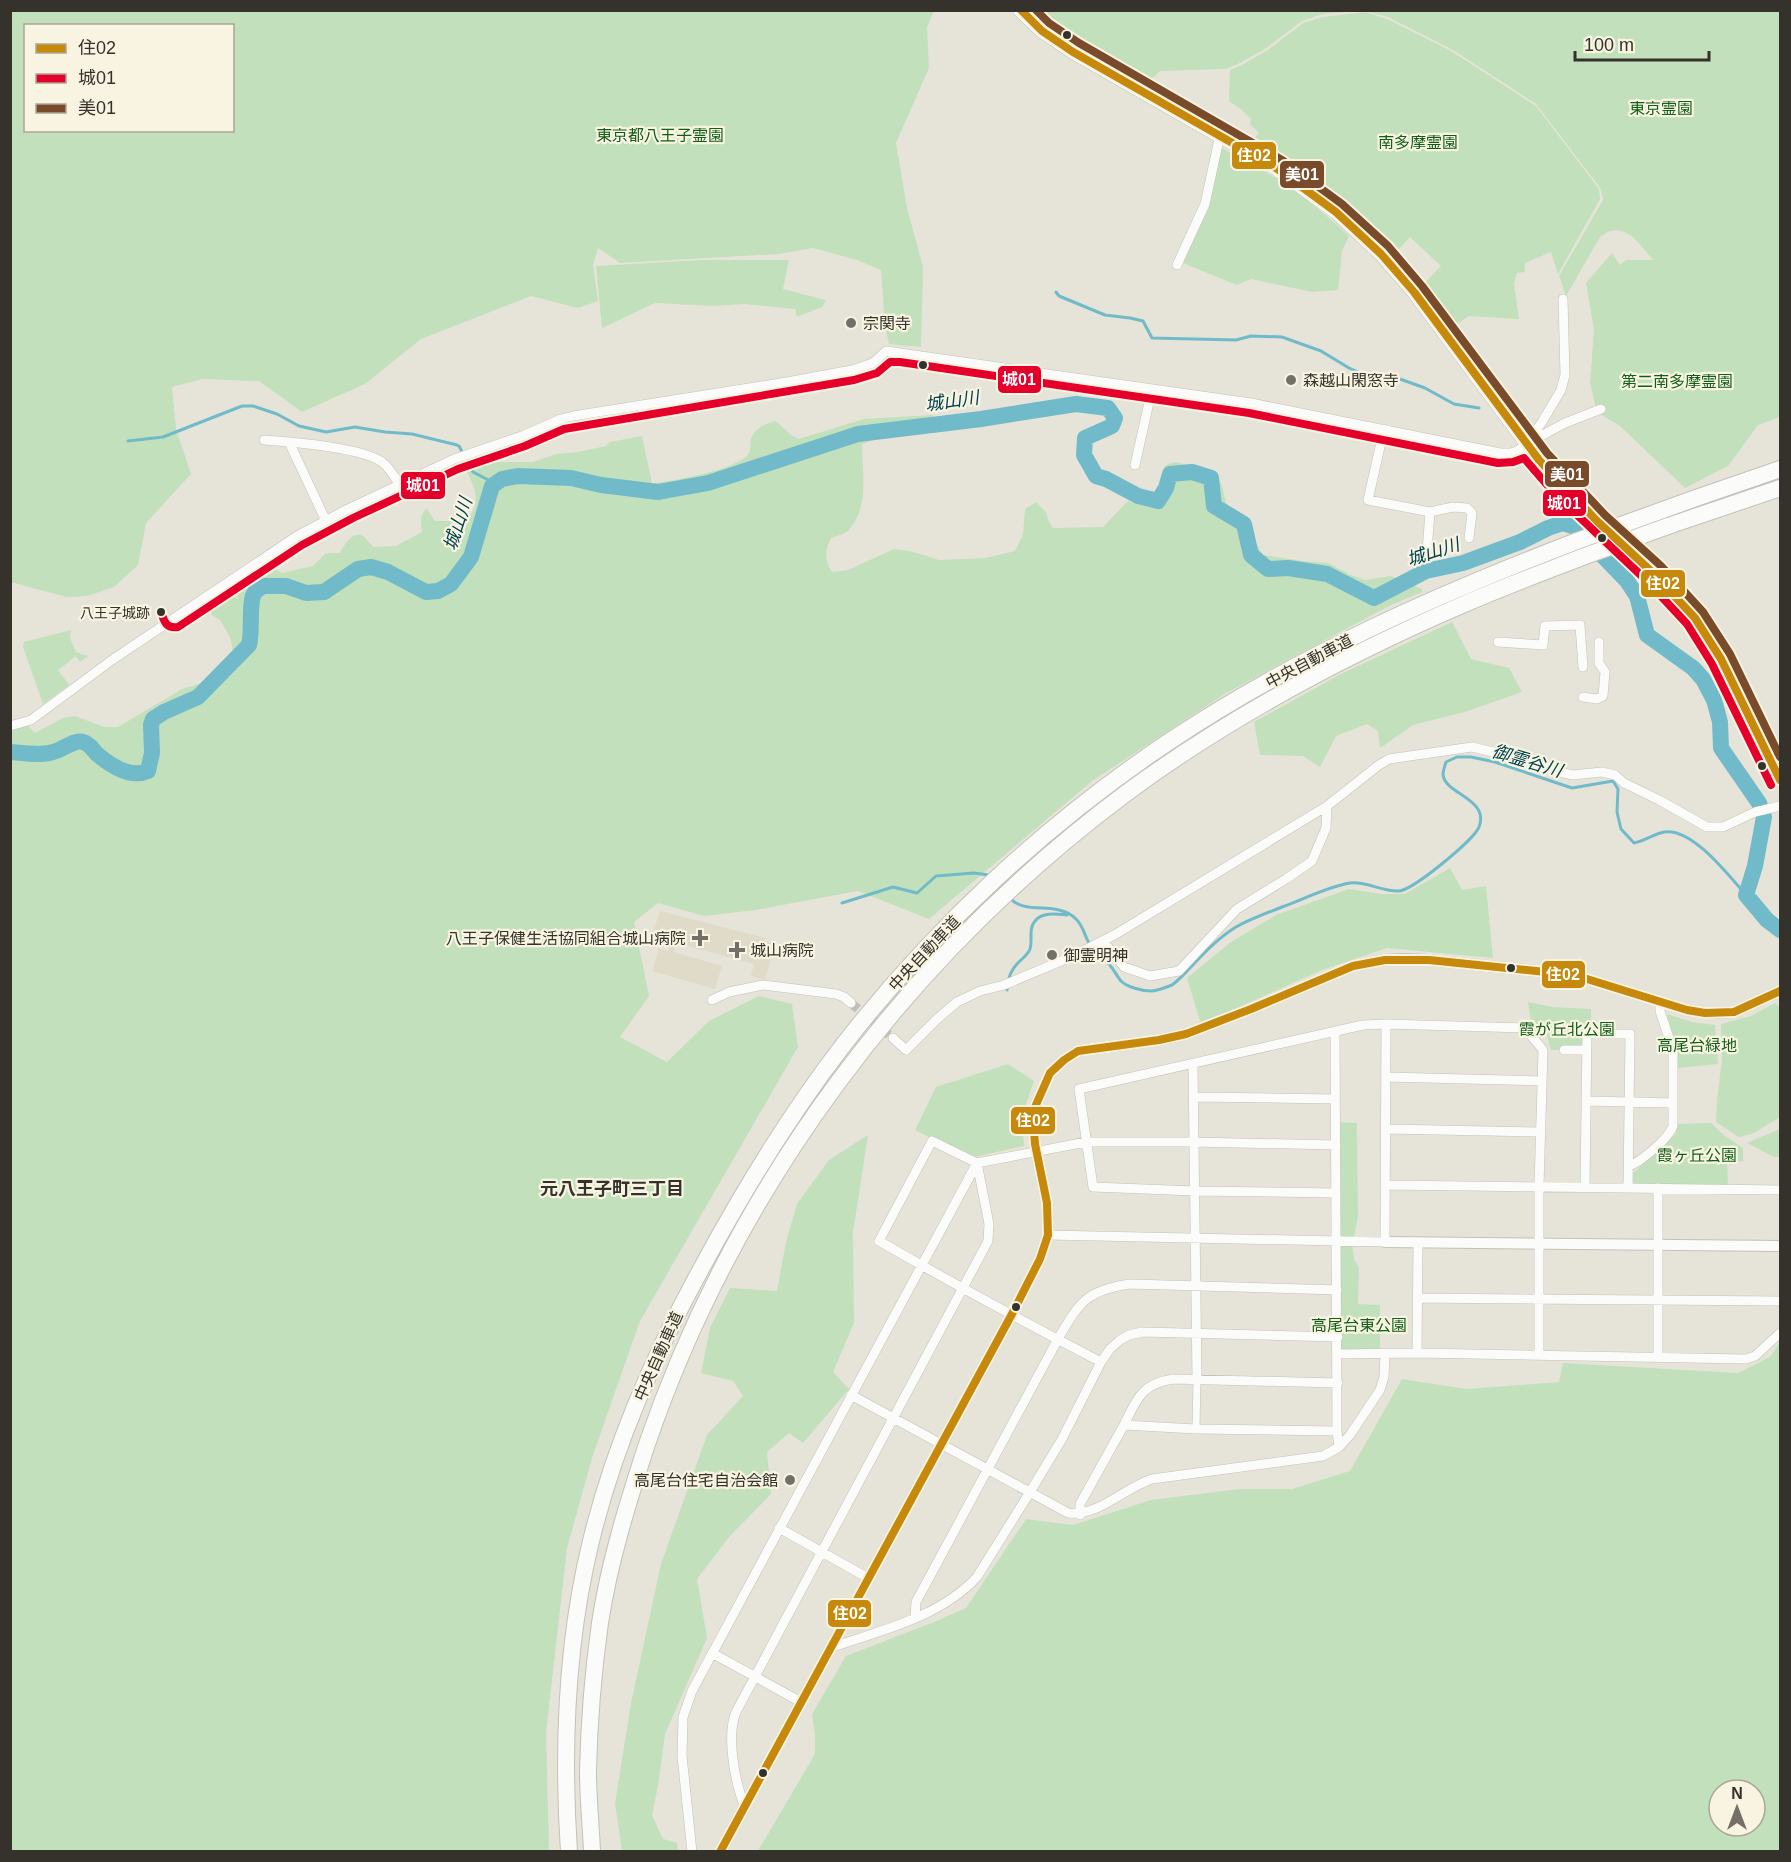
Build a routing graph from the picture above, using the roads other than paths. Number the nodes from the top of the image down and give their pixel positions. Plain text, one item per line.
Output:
1 (1020, 10) edge
2 (1220, 135) junction
3 (1177, 266) dead end
4 (1563, 298) dead end
5 (1152, 389) junction
6 (1601, 409) dead end
7 (1384, 429) junction
8 (264, 440) dead end
9 (289, 442) junction
10 (1526, 444) junction
11 (1135, 465) dead end
12 (1780, 469) edge
13 (399, 484) junction
14 (1780, 488) edge
15 (1430, 512) junction
16 (326, 521) junction
17 (1469, 538) dead end
18 (1581, 548) junction
19 (1427, 551) dead end
20 (1498, 642) dead end
21 (1599, 642) dead end
22 (1583, 667) dead end
23 (1583, 698) dead end
24 (10, 726) edge
25 (1780, 780) edge
26 (1327, 806) junction
27 (1780, 806) edge
28 (1096, 944) junction
29 (1780, 991) edge
30 (712, 1000) dead end
31 (1660, 1001) junction
32 (851, 1003) tunnel mouth
33 (1386, 1024) junction
34 (1335, 1032) junction
35 (893, 1038) tunnel mouth
36 (1564, 1050) dead end
37 (1586, 1050) junction
38 (1193, 1065) junction
39 (1386, 1077) junction
40 (1541, 1081) junction
41 (1194, 1097) junction
42 (1335, 1099) junction
43 (1586, 1101) junction
44 (1630, 1102) junction
45 (1673, 1103) junction
46 (1386, 1130) junction
47 (1541, 1132) junction
48 (1086, 1142) junction
49 (1194, 1142) junction
50 (1336, 1146) junction
51 (1037, 1150) junction
52 (977, 1163) junction
53 (1629, 1166) junction
54 (1385, 1185) junction
55 (1539, 1186) junction
56 (1585, 1187) junction
57 (1628, 1188) junction
58 (1658, 1188) junction
59 (1780, 1190) edge
60 (1196, 1191) junction
61 (1336, 1193) junction
62 (1048, 1235) junction
63 (1196, 1238) junction
64 (1337, 1241) junction
65 (1385, 1242) junction
66 (1418, 1243) junction
67 (1538, 1243) junction
68 (1658, 1244) junction
69 (1780, 1246) edge
70 (921, 1266) junction
71 (1197, 1286) junction
72 (963, 1287) junction
73 (1337, 1290) junction
74 (1417, 1298) junction
75 (1538, 1299) junction
76 (1658, 1301) junction
77 (1780, 1301) edge
78 (1012, 1314) junction
79 (1780, 1333) edge
80 (1197, 1334) junction
81 (1338, 1337) junction
82 (1058, 1339) junction
83 (1417, 1353) junction
84 (1338, 1354) junction
85 (1385, 1355) junction
86 (1539, 1355) junction
87 (1658, 1357) junction
88 (1101, 1362) junction
89 (1197, 1379) junction
90 (1338, 1383) junction
91 (851, 1395) junction
92 (894, 1418) junction
93 (1124, 1425) junction
94 (1196, 1429) junction
95 (1338, 1431) junction
96 (941, 1443) junction
97 (1339, 1447) junction
98 (989, 1469) junction
99 (1030, 1492) junction
100 (1080, 1515) junction
101 (779, 1528) junction
102 (821, 1552) junction
103 (868, 1578) junction
104 (915, 1617) junction
105 (830, 1648) junction
106 (712, 1653) junction
107 (755, 1677) junction
108 (801, 1702) junction
109 (745, 1807) junction
110 (569, 1851) edge
111 (592, 1851) edge
112 (692, 1851) edge
113 (720, 1851) edge

1 - 2 main road
2 - 3 street
2 - 10 main road
4 - 10 street
5 - 7 street
5 - 11 street
5 - 13 street
6 - 10 street
7 - 10 street
7 - 15 street
8 - 9 street
9 - 13 street
9 - 16 street
10 - 25 main road
12 - 18 highway, 中央自動車道, bridge
13 - 16 street
14 - 18 highway, 中央自動車道, bridge
15 - 17 street
15 - 19 street
16 - 24 street
18 - 110 highway, 中央自動車道
18 - 111 highway, 中央自動車道
20 - 22 street
21 - 23 street
26 - 27 street
26 - 28 street
26 - 28 street
28 - 35 street
29 - 31 street
30 - 32 street
31 - 45 street
31 - 51 street
33 - 34 street
33 - 39 street
33 - 40 street
34 - 38 street
34 - 42 street
36 - 37 street
37 - 43 street
37 - 44 street
38 - 41 street
38 - 48 street
39 - 40 street
39 - 46 street
40 - 47 street
41 - 42 street
41 - 49 street
42 - 50 street
43 - 44 street
43 - 56 street
44 - 45 street
44 - 53 street
45 - 53 street
46 - 47 street
46 - 54 street
47 - 55 street
48 - 49 street
48 - 51 street
48 - 60 street
49 - 50 street
49 - 60 street
50 - 61 street
51 - 52 street
51 - 62 street
52 - 70 street
52 - 70 street
52 - 72 street
53 - 57 street
54 - 55 street
54 - 65 street
55 - 56 street
55 - 67 street
56 - 57 street
57 - 58 street
58 - 59 street
58 - 68 street
60 - 61 street
60 - 63 street
61 - 64 street
62 - 63 street
62 - 78 street
63 - 64 street
63 - 71 street
64 - 65 street
64 - 73 street
65 - 66 street
66 - 67 street
66 - 74 street
67 - 68 street
67 - 75 street
68 - 69 street
68 - 76 street
70 - 72 street
70 - 91 street
71 - 73 street
71 - 80 street
71 - 82 street
72 - 78 street
72 - 92 street
73 - 81 street
74 - 75 street
74 - 83 street
75 - 76 street
75 - 86 street
76 - 77 street
76 - 87 street
78 - 82 street
78 - 96 street
79 - 87 street
80 - 81 street
80 - 88 street
80 - 89 street
81 - 84 street
82 - 88 street
82 - 98 street
83 - 85 street
83 - 86 street
84 - 85 street
84 - 90 street
85 - 97 street
86 - 87 street
88 - 99 street
89 - 90 street
89 - 93 street
89 - 94 street
90 - 95 street
91 - 92 street
91 - 101 street
92 - 96 street
92 - 102 street
93 - 94 street
93 - 100 street
94 - 95 street
95 - 97 street
96 - 98 street
96 - 103 street
97 - 100 street
98 - 99 street
98 - 104 street
99 - 100 street
99 - 104 street
101 - 102 street
101 - 106 street
102 - 103 street
102 - 107 street
103 - 105 street
104 - 105 street
105 - 108 street
106 - 107 street
106 - 112 street
107 - 108 street
107 - 109 street
108 - 109 street
109 - 113 street

